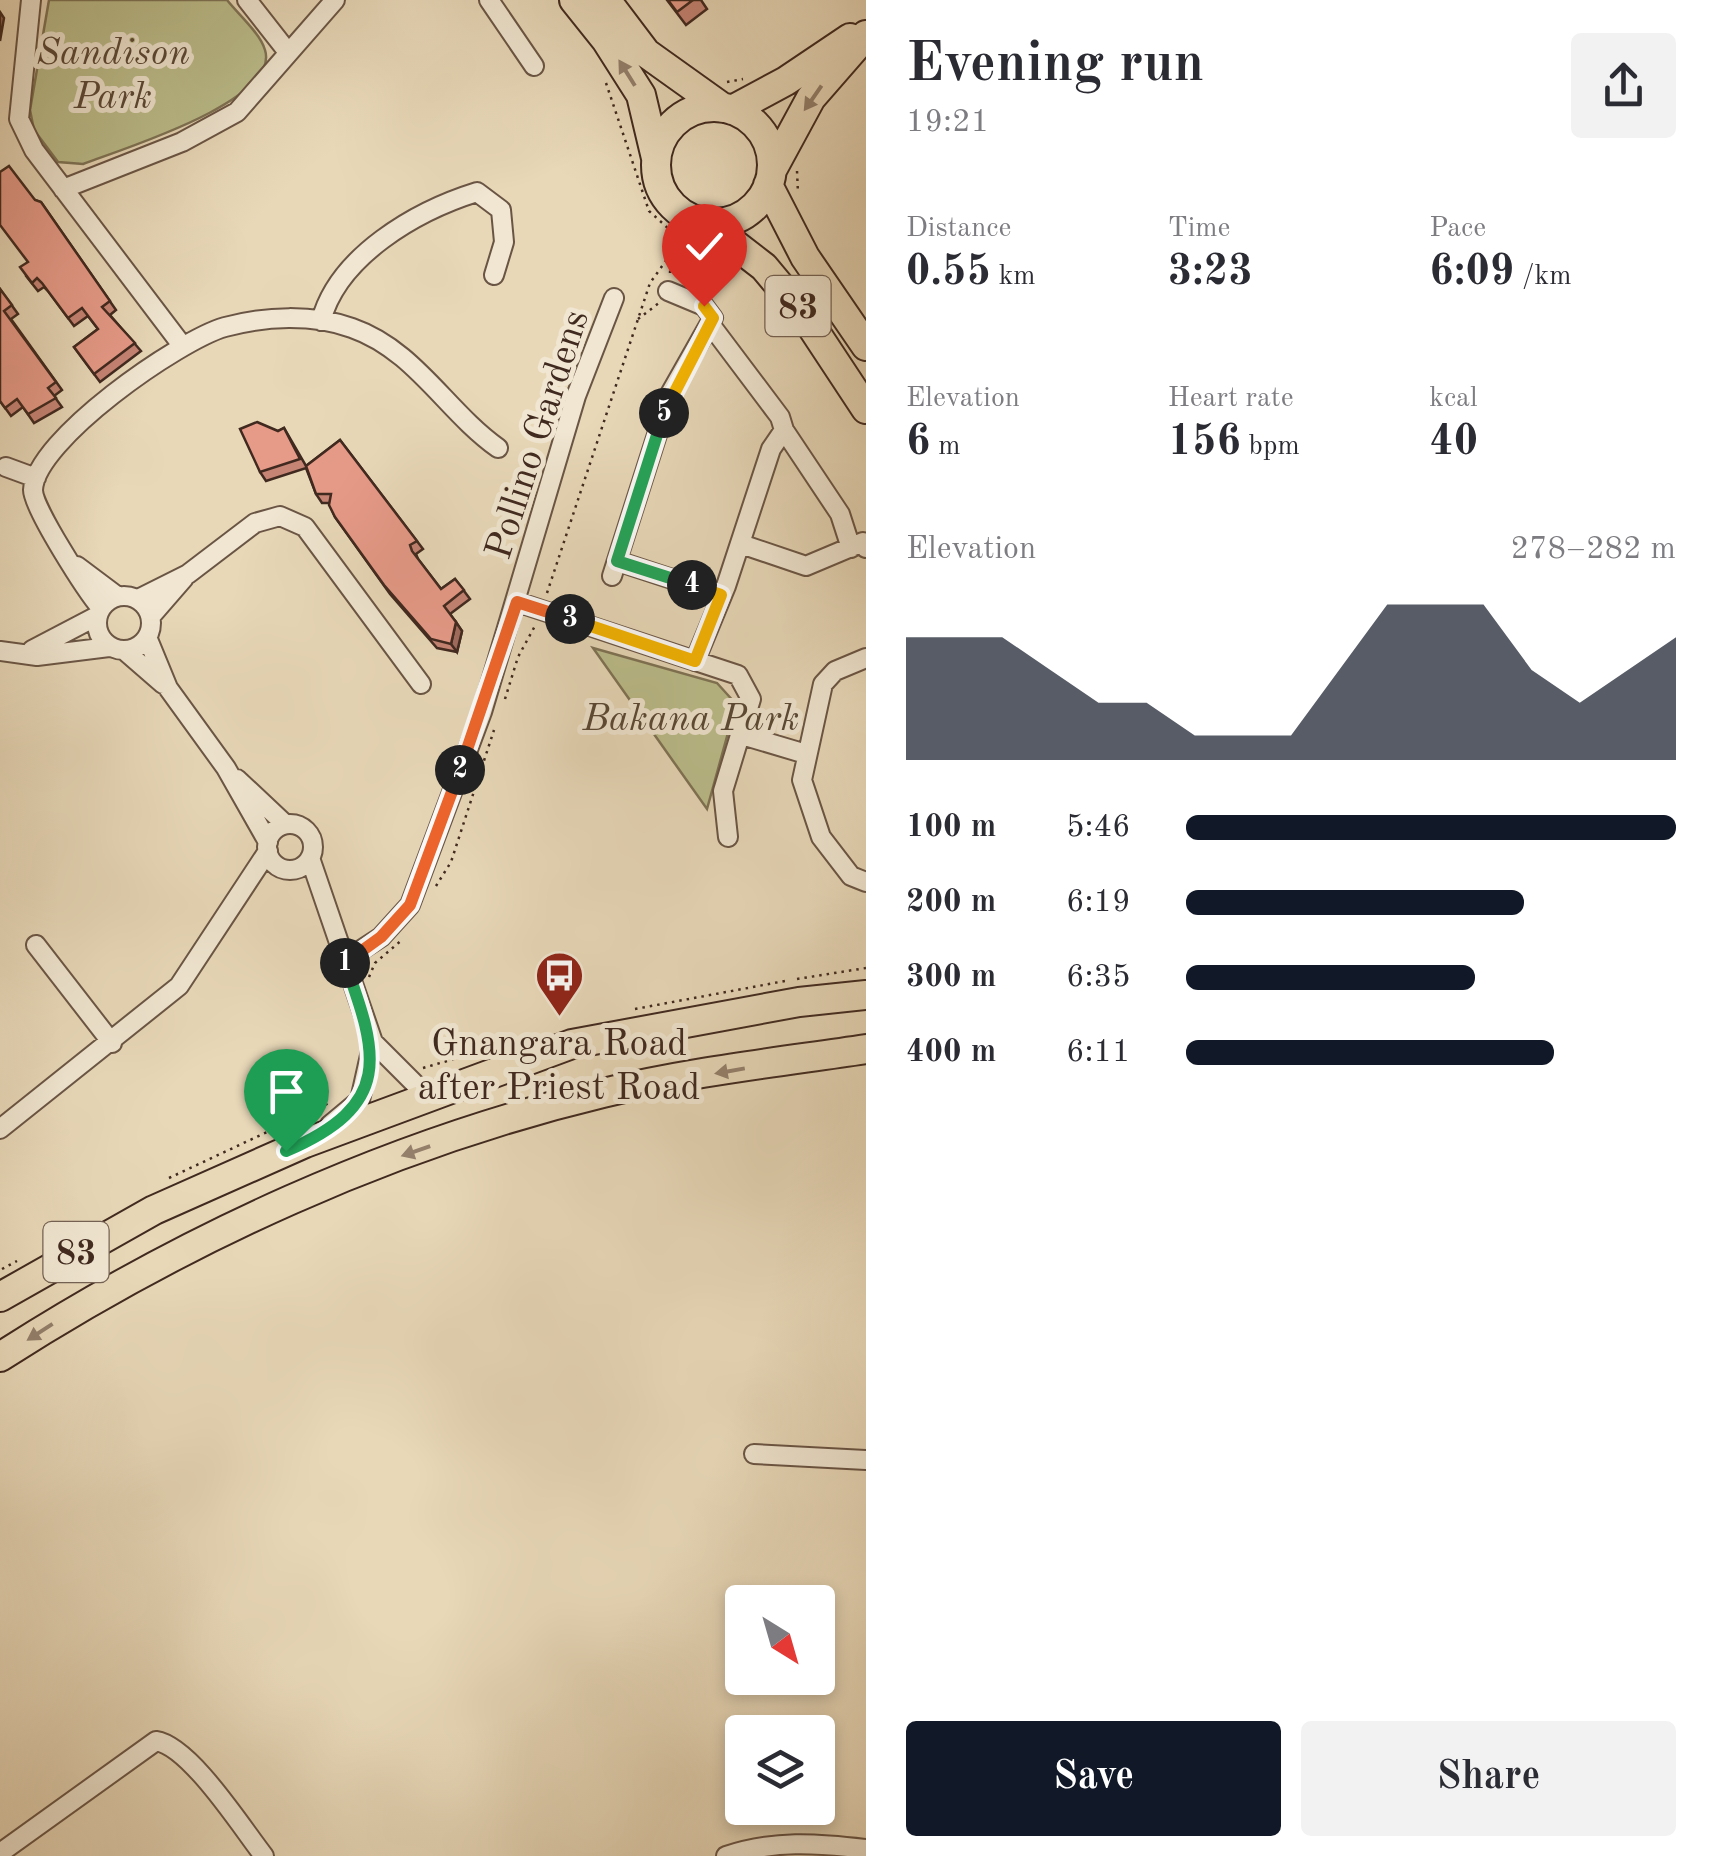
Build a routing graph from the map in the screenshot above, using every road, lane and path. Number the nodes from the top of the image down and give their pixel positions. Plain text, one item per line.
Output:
1 (31, 0) edge
2 (248, 0) edge
3 (334, 0) edge
4 (489, 0) edge
5 (574, 0) edge
6 (606, 0) edge
7 (866, 27) edge
8 (866, 35) edge
9 (287, 52) junction
10 (534, 66) dead end
11 (728, 109) junction
12 (656, 158) junction
13 (770, 177) junction
14 (63, 189) junction
15 (695, 230) junction
16 (494, 276) dead end
17 (668, 291) dead end
18 (614, 298) dead end
19 (321, 321) junction
20 (710, 324) junction
21 (180, 344) junction
22 (866, 346) edge
23 (866, 409) edge
24 (784, 430) junction
25 (498, 448) dead end
26 (6, 467) dead end
27 (36, 478) junction
28 (740, 544) junction
29 (859, 548) edge
30 (73, 563) junction
31 (188, 574) junction
32 (721, 595) junction
33 (117, 596) junction
34 (138, 599) junction
35 (517, 602) junction
36 (541, 610) junction
37 (99, 612) junction
38 (150, 616) junction
39 (148, 637) junction
40 (117, 649) junction
41 (0, 651) edge
42 (27, 652) junction
43 (866, 658) edge
44 (695, 661) junction
45 (421, 684) dead end
46 (168, 688) junction
47 (500, 713) dead end
48 (494, 732) dead end
49 (742, 735) junction
50 (806, 754) junction
51 (226, 768) junction
52 (285, 824) junction
53 (728, 836) dead end
54 (275, 857) junction
55 (310, 858) junction
56 (866, 882) edge
57 (433, 890) dead end
58 (324, 900) junction
59 (406, 933) dead end
60 (36, 945) dead end
61 (344, 961) junction
62 (866, 968) edge
63 (866, 979) edge
64 (368, 981) dead end
65 (866, 995) edge
66 (799, 1002) junction
67 (634, 1009) dead end
68 (514, 1041) dead end
69 (373, 1042) junction
70 (112, 1044) junction
71 (866, 1049) edge
72 (423, 1083) junction
73 (0, 1129) edge
74 (306, 1143) junction
75 (0, 1297) edge
76 (0, 1358) edge
77 (754, 1454) dead end
78 (866, 1460) edge
79 (866, 1848) edge
80 (0, 1853) edge
81 (264, 1856) edge
82 (726, 1856) edge

1 - 14 street
2 - 9 street
3 - 9 street
4 - 10 street
12 -> 5 main road
6 - 11 main road
7 - 11 main road
8 -> 13 main road
9 - 14 street
11 - 12 main road
11 - 13 main road, 83
12 - 15 main road, 83
13 - 15 main road
13 - 22 main road, 83
14 - 21 street
15 - 23 main road, 83
15 - 36 path
16 - 19 street
17 - 20 street
18 - 35 street, Pollino Gardens
19 - 21 street
19 - 25 street
20 - 24 street
20 - 32 street
21 - 27 street
24 - 28 street
24 - 29 street
26 - 27 street
27 - 30 street
28 - 29 street
28 - 32 street
30 - 33 street
30 - 37 street
31 - 34 street
31 - 38 street
31 - 45 street
32 - 44 street
33 - 34 street
33 - 37 street
34 - 38 street
35 - 36 street
35 - 61 street, Pollino Gardens
36 - 44 street
36 - 47 path
37 - 40 street
37 - 42 street
38 - 39 street
39 - 40 street
39 - 46 street
40 - 42 street
40 - 46 street
41 - 42 street
43 - 50 street
44 - 49 street
46 - 51 street
48 - 57 path
49 - 50 street
49 - 53 street
50 - 56 street
51 - 52 street
51 - 54 street
52 - 54 street
52 - 55 street
54 - 55 street
54 - 58 street
54 - 70 street
55 - 58 street
58 - 61 street
59 - 64 path
60 - 70 street
61 - 69 street
62 - 67 path
63 - 66 main road, 83
65 - 66 main road
66 - 72 main road, 83
68 - 72 path
69 - 72 street
69 - 74 street
70 - 73 street
71 -> 76 main road, 83
72 - 74 main road, 83
74 - 75 main road, 83
77 - 78 street
79 - 82 street
80 - 81 street

